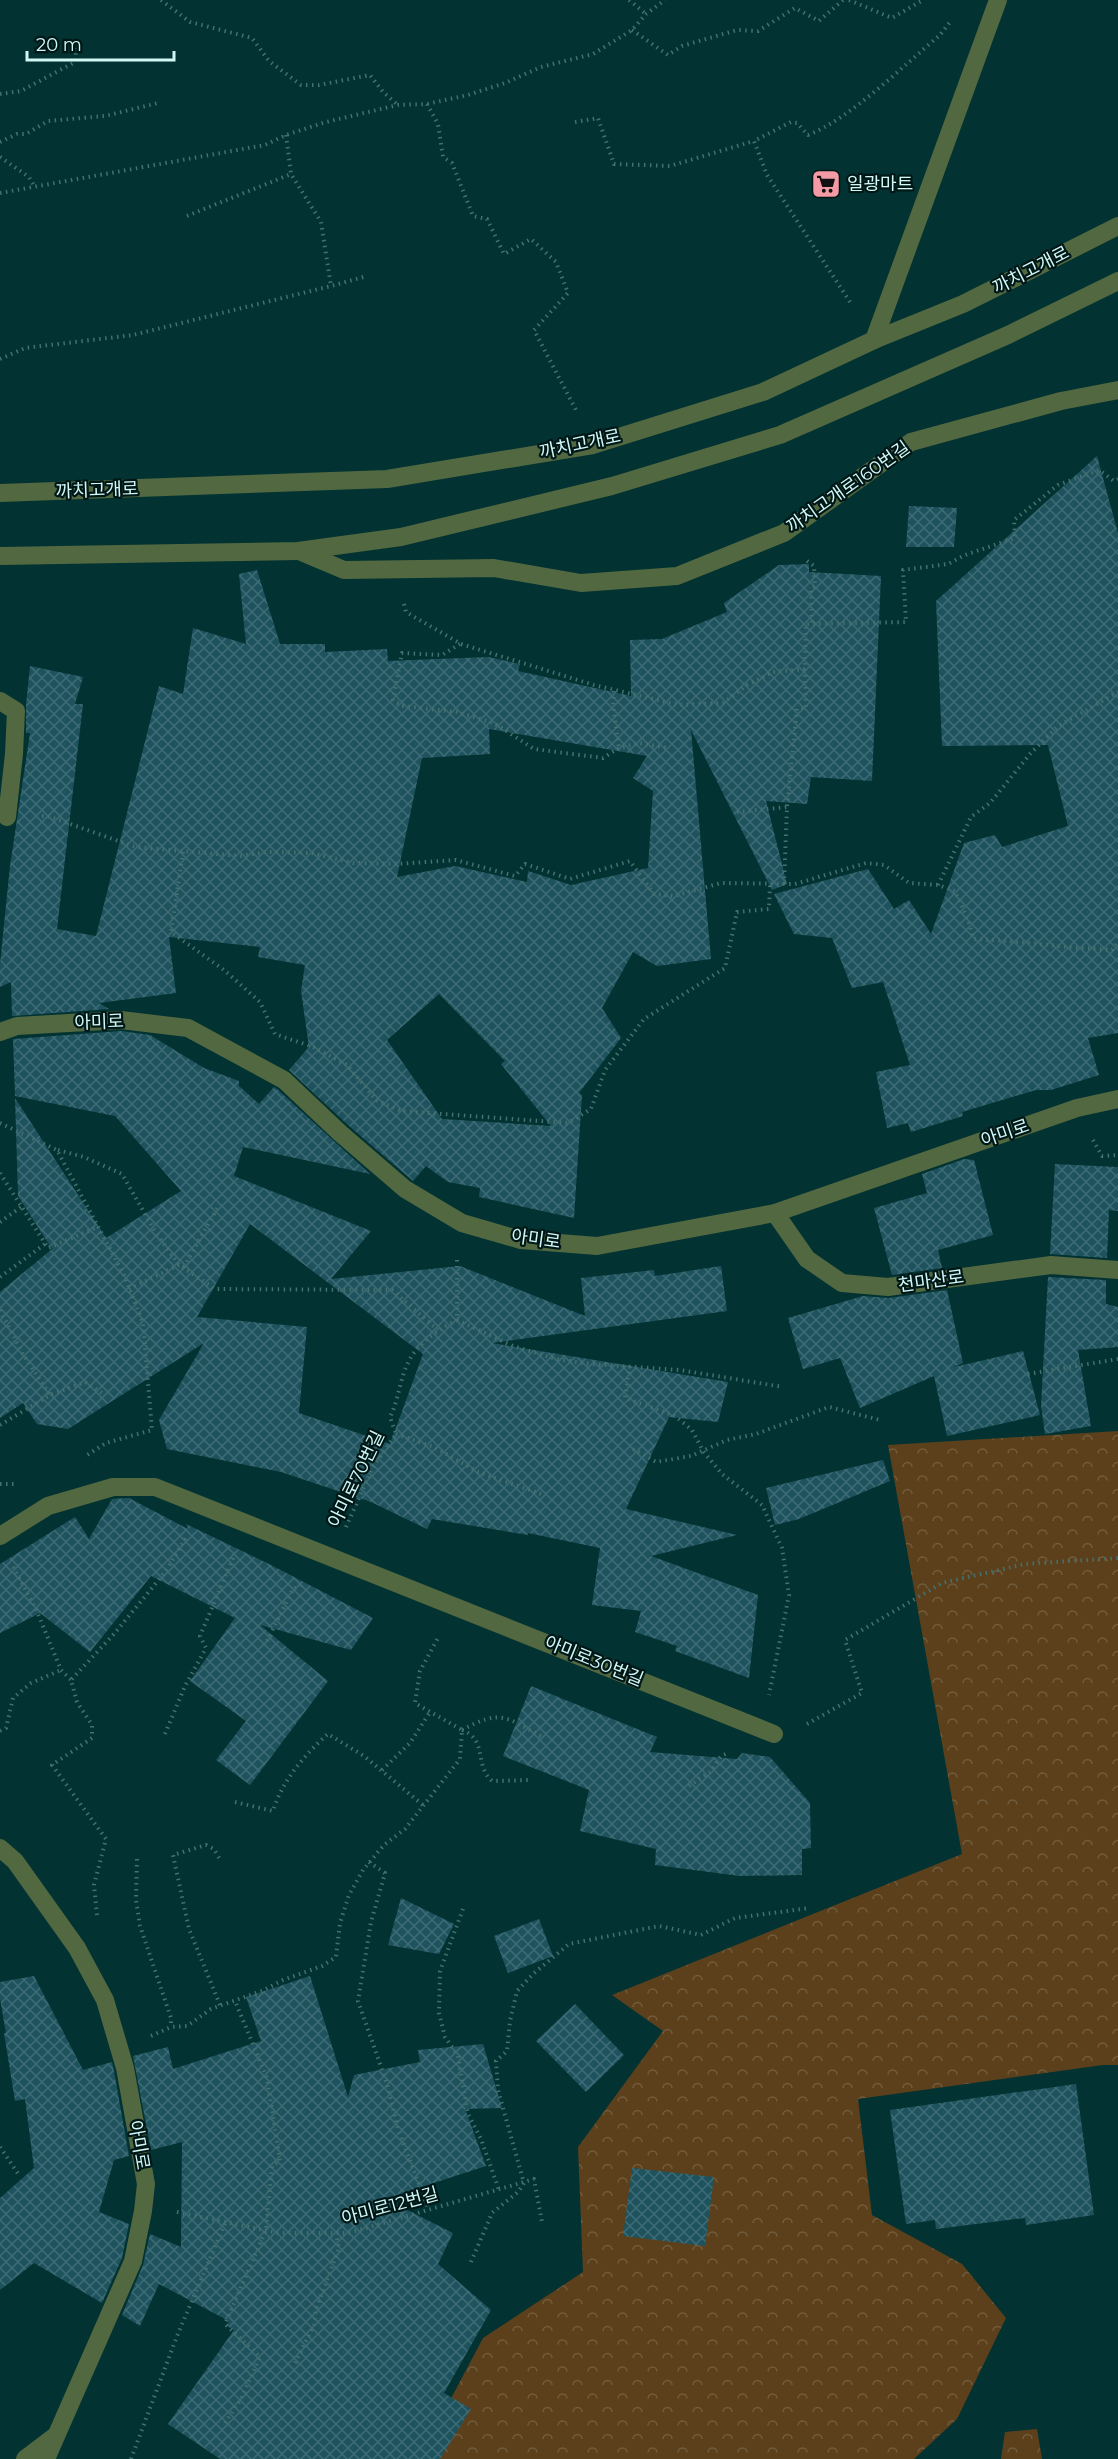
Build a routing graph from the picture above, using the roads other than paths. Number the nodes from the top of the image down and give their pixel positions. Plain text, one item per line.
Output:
1 (998, 0) edge
2 (1118, 226) edge
3 (1118, 281) edge
4 (874, 340) junction
5 (1118, 390) edge
6 (0, 493) edge
7 (298, 551) junction
8 (0, 556) edge
9 (0, 701) edge
10 (7, 817) road end
11 (0, 1032) edge
12 (1118, 1099) edge
13 (775, 1213) junction
14 (1118, 1270) edge
15 (0, 1536) edge
16 (767, 1731) road end
17 (0, 1848) edge
18 (58, 2434) junction
19 (25, 2459) edge
20 (46, 2459) edge

1 - 4 street
2 - 4 street, 까치고개로
3 - 7 street
4 - 6 street, 까치고개로
5 - 7 street, 까치고개로160번길
7 - 8 street
9 - 10 street
11 - 13 street, 아미로
12 - 13 street, 아미로
13 - 14 street, 천마산로
15 - 16 street, 아미로30번길
17 - 18 street, 아미로
18 - 19 street
18 - 20 street, 아미로

